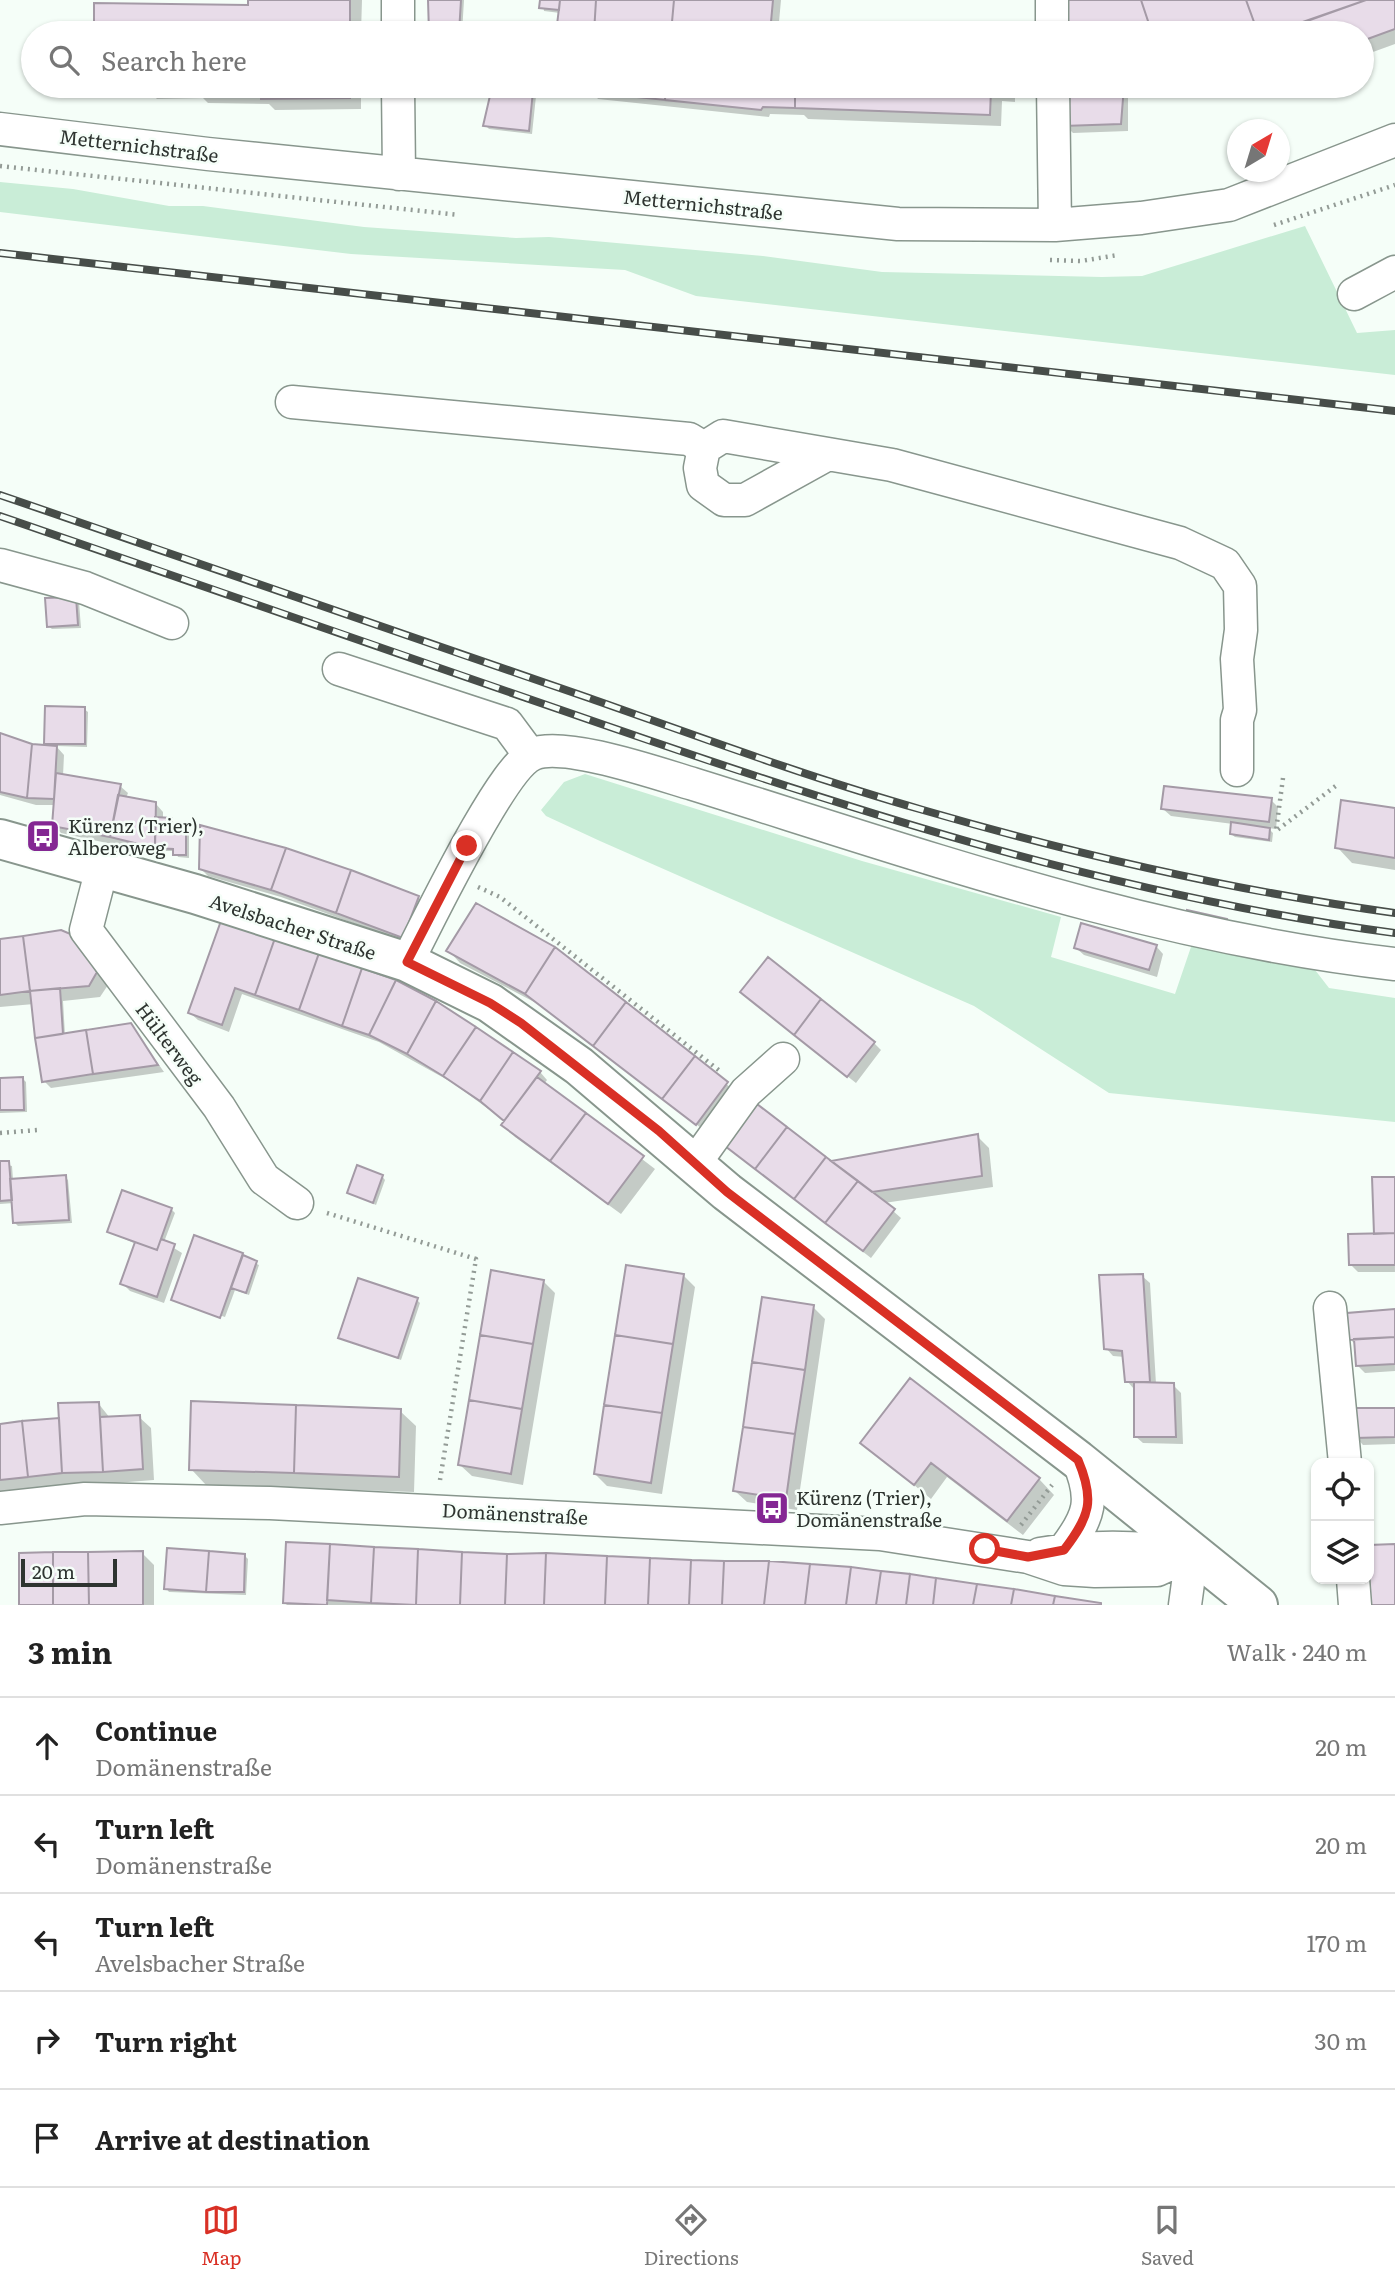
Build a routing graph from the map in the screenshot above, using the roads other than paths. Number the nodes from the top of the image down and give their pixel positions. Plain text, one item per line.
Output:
1 (398, 0) edge
2 (1052, 0) edge
3 (398, 21) edge
4 (1052, 21) edge
5 (398, 98) edge
6 (1053, 98) edge
7 (0, 129) edge
8 (1395, 140) edge
9 (399, 174) junction
10 (1055, 225) junction
11 (1395, 272) edge
12 (1354, 294) dead end
13 (292, 402) dead end
14 (705, 448) junction
15 (828, 454) junction
16 (0, 565) edge
17 (172, 623) dead end
18 (339, 669) dead end
19 (530, 755) junction
20 (1237, 770) dead end
21 (0, 839) edge
22 (102, 868) junction
23 (407, 962) junction
24 (1395, 964) edge
25 (783, 1059) dead end
26 (695, 1163) junction
27 (297, 1203) road end
28 (1330, 1308) dead end
29 (1345, 1458) edge
30 (1069, 1467) junction
31 (0, 1508) edge
32 (1026, 1544) junction
33 (1064, 1550) junction
34 (1192, 1554) junction
35 (1353, 1584) edge
36 (1185, 1605) edge
37 (1258, 1605) edge
38 (1355, 1605) edge

1 - 3 street
2 - 4 street
5 - 9 street
6 - 10 street
7 - 9 street, Metternichstraße
8 - 10 street, Metternichstraße
9 - 10 street, Metternichstraße
11 - 12 street
13 - 14 street
14 - 15 street
14 - 15 street
15 - 20 street
16 - 17 street
18 - 19 street
19 - 23 street
19 - 24 street
21 - 22 main road, Avelsbacher Straße
22 - 23 main road, Avelsbacher Straße
22 - 27 street, Hülterweg
23 - 26 main road, Avelsbacher Straße
25 - 26 street
26 - 30 main road, Avelsbacher Straße
28 - 29 street
30 - 33 street
30 - 34 main road, Avelsbacher Straße
31 - 32 street, Domänenstraße
32 - 33 street, Domänenstraße
32 - 34 street, Domänenstraße
33 - 34 street, Domänenstraße
34 - 36 street
34 - 37 main road, Avelsbacher Straße
35 - 38 street

